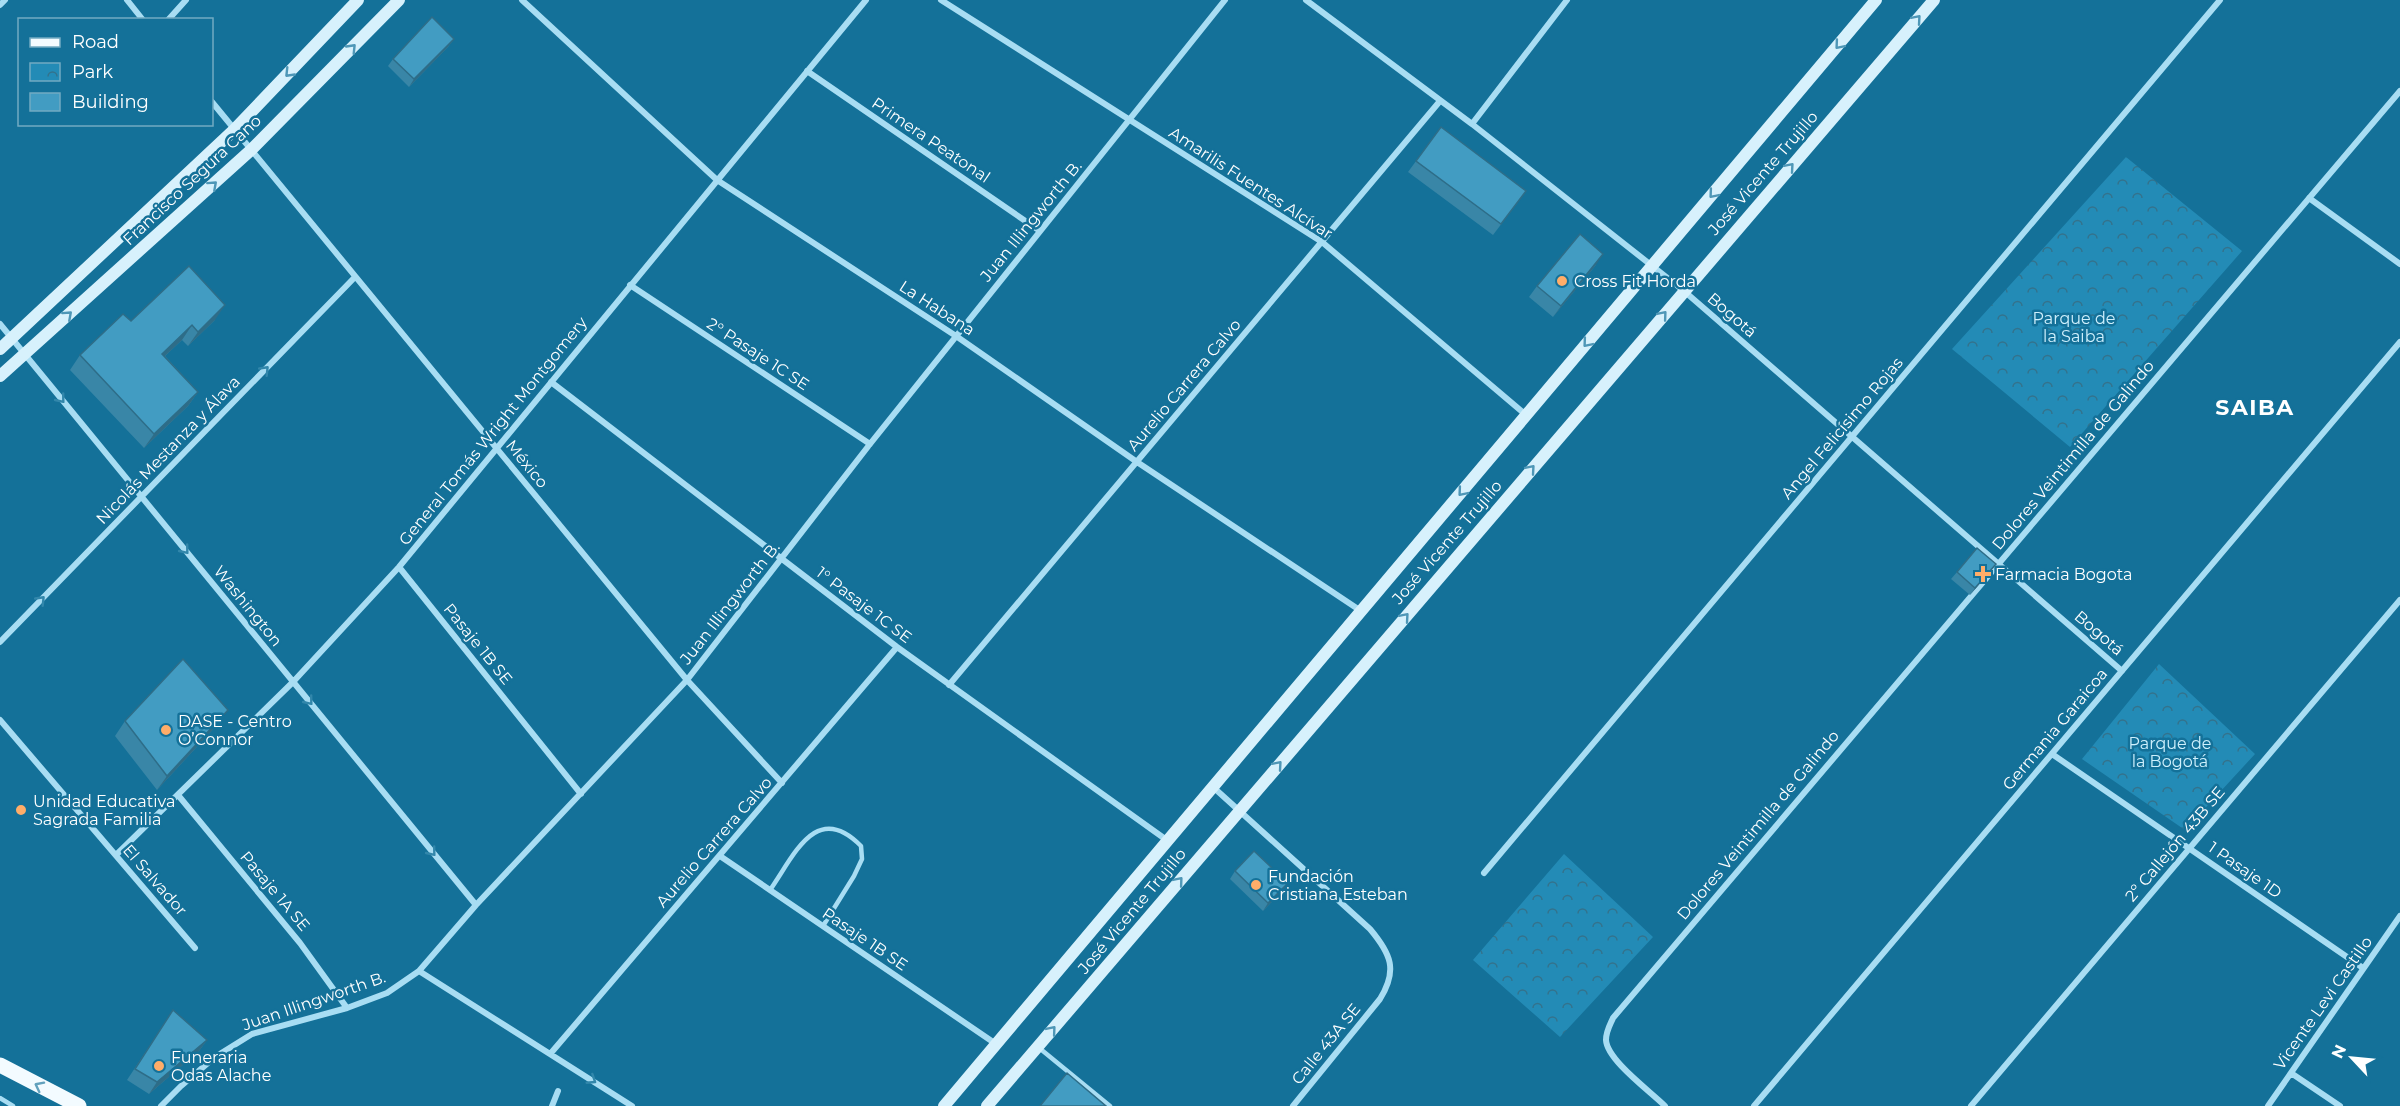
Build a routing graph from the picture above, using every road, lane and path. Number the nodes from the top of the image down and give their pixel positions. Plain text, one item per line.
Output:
1 (5, 0) edge
2 (127, 0) edge
3 (186, 0) edge
4 (358, 0) edge
5 (399, 0) edge
6 (522, 0) edge
7 (866, 0) edge
8 (941, 0) edge
9 (1225, 0) edge
10 (1306, 0) edge
11 (1567, 0) edge
12 (1876, 0) edge
13 (1934, 0) edge
14 (2220, 0) edge
15 (0, 5) edge
16 (141, 18) edge
17 (170, 18) edge
18 (807, 71) junction
19 (2400, 91) edge
20 (1440, 101) junction
21 (213, 103) edge
22 (1130, 121) junction
23 (1472, 124) junction
24 (234, 130) junction
25 (251, 150) junction
26 (717, 180) junction
27 (2309, 198) junction
28 (1040, 231) junction
29 (1322, 242) junction
30 (2400, 264) edge
31 (1652, 266) junction
32 (355, 277) junction
33 (630, 285) junction
34 (1684, 291) junction
35 (0, 324) edge
36 (956, 336) junction
37 (12, 338) junction
38 (2400, 342) edge
39 (0, 349) edge
40 (24, 354) junction
41 (0, 376) edge
42 (550, 382) junction
43 (1526, 416) junction
44 (1852, 437) junction
45 (870, 444) junction
46 (496, 447) junction
47 (1137, 462) junction
48 (142, 497) junction
49 (780, 559) junction
50 (1998, 564) junction
51 (399, 567) junction
52 (2400, 600) edge
53 (1361, 611) junction
54 (0, 642) edge
55 (897, 647) junction
56 (2122, 671) junction
57 (687, 680) junction
58 (293, 682) junction
59 (949, 685) junction
60 (0, 720) edge
61 (2052, 754) junction
62 (783, 783) junction
63 (1213, 787) junction
64 (581, 794) junction
65 (178, 795) junction
66 (1240, 810) junction
67 (1167, 841) junction
68 (2189, 848) junction
69 (116, 855) junction
70 (720, 856) junction
71 (1484, 873) dead end
72 (770, 890) junction
73 (476, 905) junction
74 (2400, 916) edge
75 (823, 926) junction
76 (195, 948) dead end
77 (2363, 968) junction
78 (418, 971) junction
79 (347, 1008) junction
80 (996, 1044) junction
81 (1038, 1046) junction
82 (551, 1053) junction
83 (0, 1065) edge
84 (2291, 1073) junction
85 (558, 1090) dead end
86 (0, 1098) edge
87 (1660, 1104) edge
88 (13, 1106) edge
89 (79, 1106) edge
90 (161, 1106) edge
91 (552, 1106) edge
92 (633, 1106) edge
93 (944, 1106) edge
94 (987, 1106) edge
95 (1110, 1106) edge
96 (1293, 1106) edge
97 (1754, 1106) edge
98 (1971, 1106) edge
99 (2268, 1106) edge
100 (2340, 1106) edge

1 - 15 street
2 - 16 street
3 - 17 street
4 -> 24 main road, Francisco Segura Cano
25 -> 5 main road, Francisco Segura Cano
6 - 26 street, La Habana
7 - 18 street, General Tomás Wright Montgomery
8 - 22 street, Amarilis Fuentes Alcívar
9 - 22 street, Juan Illingworth B.
10 - 20 street, Bogotá
11 - 23 street
12 -> 31 main road, José Vicente Trujillo
34 -> 13 main road, José Vicente Trujillo
14 - 44 street, Angel Felicísimo Rojas
18 - 26 street, General Tomás Wright Montgomery
18 - 28 street, Primera Peatonal
19 - 27 street, Dolores Veintimilla de Galindo
20 - 23 street, Bogotá
20 - 29 street, Aurelio Carrera Calvo
21 - 24 street, México
22 - 28 street, Juan Illingworth B.
22 - 29 street, Amarilis Fuentes Alcívar
23 - 31 street, Bogotá
24 - 25 street, México
24 - 37 main road, Francisco Segura Cano
25 - 32 street, México
40 -> 25 main road, Francisco Segura Cano
26 - 33 street, General Tomás Wright Montgomery
26 - 36 street, La Habana
27 - 30 street
27 - 50 street, Dolores Veintimilla de Galindo
28 - 36 street, Juan Illingworth B.
29 - 43 street, Amarilis Fuentes Alcívar
29 - 47 street, Aurelio Carrera Calvo
31 - 34 street, Bogotá
31 -> 43 main road, José Vicente Trujillo
32 - 46 street, México
48 -> 32 street, Nicolás Mestanza y Álava
33 - 42 street, General Tomás Wright Montgomery
33 - 45 street, 2° Pasaje 1C SE
34 - 44 street, Bogotá
66 -> 34 main road, José Vicente Trujillo
35 - 37 street, Washington
36 - 45 street, Juan Illingworth B.
36 - 47 street, La Habana
37 - 39 main road, Francisco Segura Cano
37 - 40 street, Washington
38 - 56 street, Germania Garaicoa
40 - 41 main road, Francisco Segura Cano
40 -> 48 street, Washington
42 - 46 street, General Tomás Wright Montgomery
42 - 49 street, 1° Pasaje 1C SE
43 -> 53 main road, José Vicente Trujillo
44 - 50 street, Bogotá
44 - 71 street, Angel Felicísimo Rojas
45 - 49 street, Juan Illingworth B.
46 - 51 street, General Tomás Wright Montgomery
46 - 57 street, México
47 - 53 street, La Habana
47 - 59 street, Aurelio Carrera Calvo
54 -> 48 street, Nicolás Mestanza y Álava
48 -> 58 street, Washington
49 - 55 street, 1° Pasaje 1C SE
49 - 57 street, Juan Illingworth B.
50 - 56 street, Bogotá
50 - 87 street, Dolores Veintimilla de Galindo
51 - 58 street, General Tomás Wright Montgomery
51 - 64 street, Pasaje 1B SE
52 - 68 street, 2º Callejón 43B SE
53 - 63 main road, José Vicente Trujillo
55 - 59 street, 1° Pasaje 1C SE
55 - 62 street, Aurelio Carrera Calvo
56 - 61 street, Germania Garaicoa
57 - 62 street, México
57 - 64 street, Juan Illingworth B.
58 - 65 street, General Tomás Wright Montgomery
58 -> 73 street, Washington
59 - 67 street, 1° Pasaje 1C SE
60 - 69 street, El Salvador
61 - 68 street, 1 Pasaje 1D
61 - 97 street, Germania Garaicoa
62 - 70 street, Aurelio Carrera Calvo
63 - 66 street, Calle 43A SE
63 - 67 main road, José Vicente Trujillo
64 - 73 street, Juan Illingworth B.
65 - 69 street, General Tomás Wright Montgomery
65 - 79 street, Pasaje 1A SE
81 -> 66 main road, José Vicente Trujillo
66 - 96 street, Calle 43A SE
67 - 80 main road, José Vicente Trujillo
68 - 77 street, 1 Pasaje 1D
68 - 98 street, 2º Callejón 43B SE
69 - 76 street, El Salvador
70 - 72 street, Pasaje 1B SE
70 - 82 street, Aurelio Carrera Calvo
72 - 75 street, Pasaje 1B SE
72 - 75 lane
73 - 78 street, Juan Illingworth B.
74 - 77 street, Vicente Levi Castillo
75 - 80 street, Pasaje 1B SE
77 - 84 street, Vicente Levi Castillo
78 - 79 street, Juan Illingworth B.
78 - 82 street
79 - 90 street, Juan Illingworth B.
80 - 93 main road, José Vicente Trujillo
81 - 94 main road, José Vicente Trujillo
81 - 95 lane
82 -> 92 street
89 -> 83 main road
84 - 99 street, Vicente Levi Castillo
84 - 100 street
85 - 91 street
86 - 88 lane

